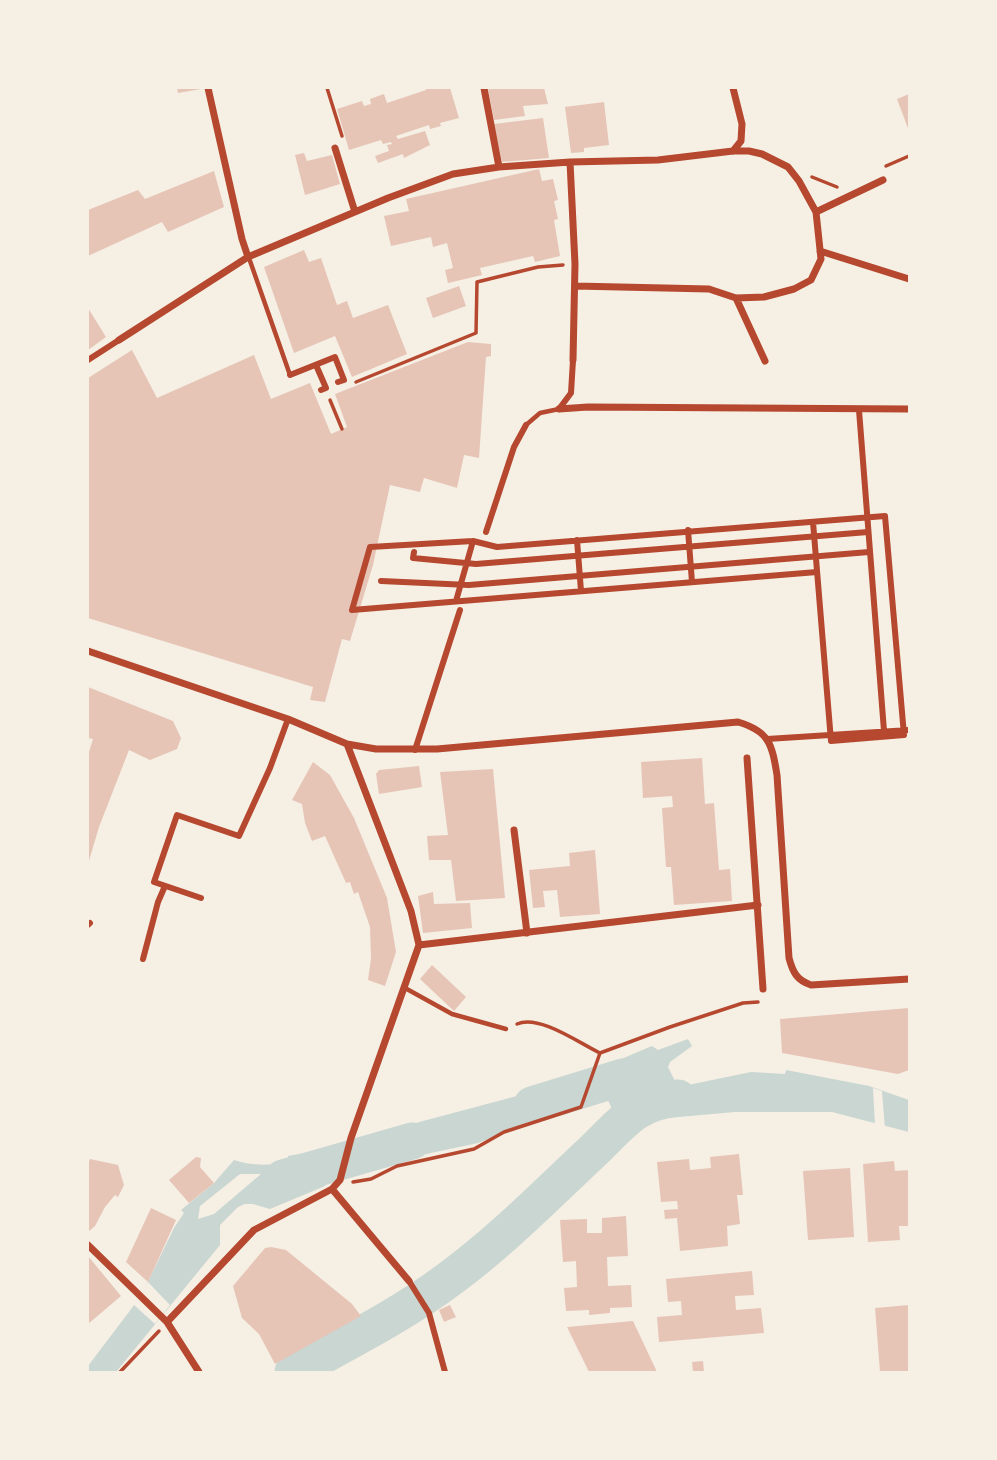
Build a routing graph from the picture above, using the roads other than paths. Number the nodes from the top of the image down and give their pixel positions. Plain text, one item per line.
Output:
1 (208, 88) edge
2 (484, 88) edge
3 (733, 88) edge
4 (335, 148) road end
5 (733, 151) junction
6 (570, 162) junction
7 (499, 167) junction
8 (883, 180) dead end
9 (355, 212) junction
10 (816, 212) junction
11 (820, 251) junction
12 (248, 257) junction
13 (909, 279) edge
14 (575, 286) junction
15 (736, 298) junction
16 (119, 341) joint
17 (88, 360) edge
18 (573, 360) joint
19 (765, 361) dead end
20 (316, 365) junction
21 (290, 375) joint
22 (341, 381) road end
23 (324, 389) road end
24 (559, 409) junction
25 (859, 410) junction
26 (909, 410) edge
27 (526, 425) joint
28 (813, 522) junction
29 (688, 530) junction
30 (486, 532) dead end
31 (868, 532) junction
32 (577, 540) junction
33 (473, 541) junction
34 (414, 552) dead end
35 (870, 552) junction
36 (817, 572) junction
37 (381, 581) dead end
38 (692, 582) junction
39 (581, 591) junction
40 (456, 601) junction
41 (460, 610) dead end
42 (88, 651) edge
43 (288, 719) junction
44 (884, 732) junction
45 (906, 733) edge
46 (767, 739) junction
47 (347, 744) junction
48 (415, 751) junction
49 (747, 758) dead end
50 (514, 830) dead end
51 (165, 886) junction
52 (201, 898) dead end
53 (758, 905) junction
54 (527, 933) junction
55 (419, 945) junction
56 (143, 959) dead end
57 (909, 979) edge
58 (404, 987) junction
59 (763, 989) dead end
60 (506, 1029) road end
61 (332, 1189) junction
62 (88, 1245) edge
63 (409, 1281) joint
64 (164, 1320) junction
65 (199, 1373) edge
66 (445, 1373) edge

1 - 12 street
2 - 7 street
3 - 5 street
4 - 9 street
5 - 6 street
5 - 10 street
6 - 7 street
6 - 14 street
7 - 9 street
8 - 10 street
9 - 12 street
10 - 11 street
11 - 13 street
11 - 15 street
12 - 16 street
12 - 21 lane
14 - 15 street
14 - 18 street
15 - 19 street
16 - 17 street
18 - 24 street
20 - 21 street
20 - 22 street
20 - 23 street
24 - 25 street
24 - 27 lane
25 - 26 street
25 - 31 street
27 - 30 street
28 - 29 street
28 - 36 street
28 - 45 street
29 - 32 street
29 - 38 street
31 - 34 street
31 - 35 street
32 - 33 street
32 - 39 street
33 - 40 street
33 - 40 street
35 - 37 street
35 - 44 street
36 - 38 street
36 - 45 street
38 - 39 street
39 - 40 street
41 - 48 street
42 - 43 street
43 - 47 street
43 - 51 street
44 - 45 street
44 - 46 street
46 - 48 street
46 - 57 street
47 - 48 street
47 - 55 street
49 - 53 street
50 - 54 street
51 - 52 street
51 - 56 street
53 - 54 street
53 - 59 street
54 - 55 street
55 - 58 street
58 - 60 lane
58 - 61 street
61 - 63 street
61 - 64 street
62 - 64 street
63 - 66 street
64 - 65 street

